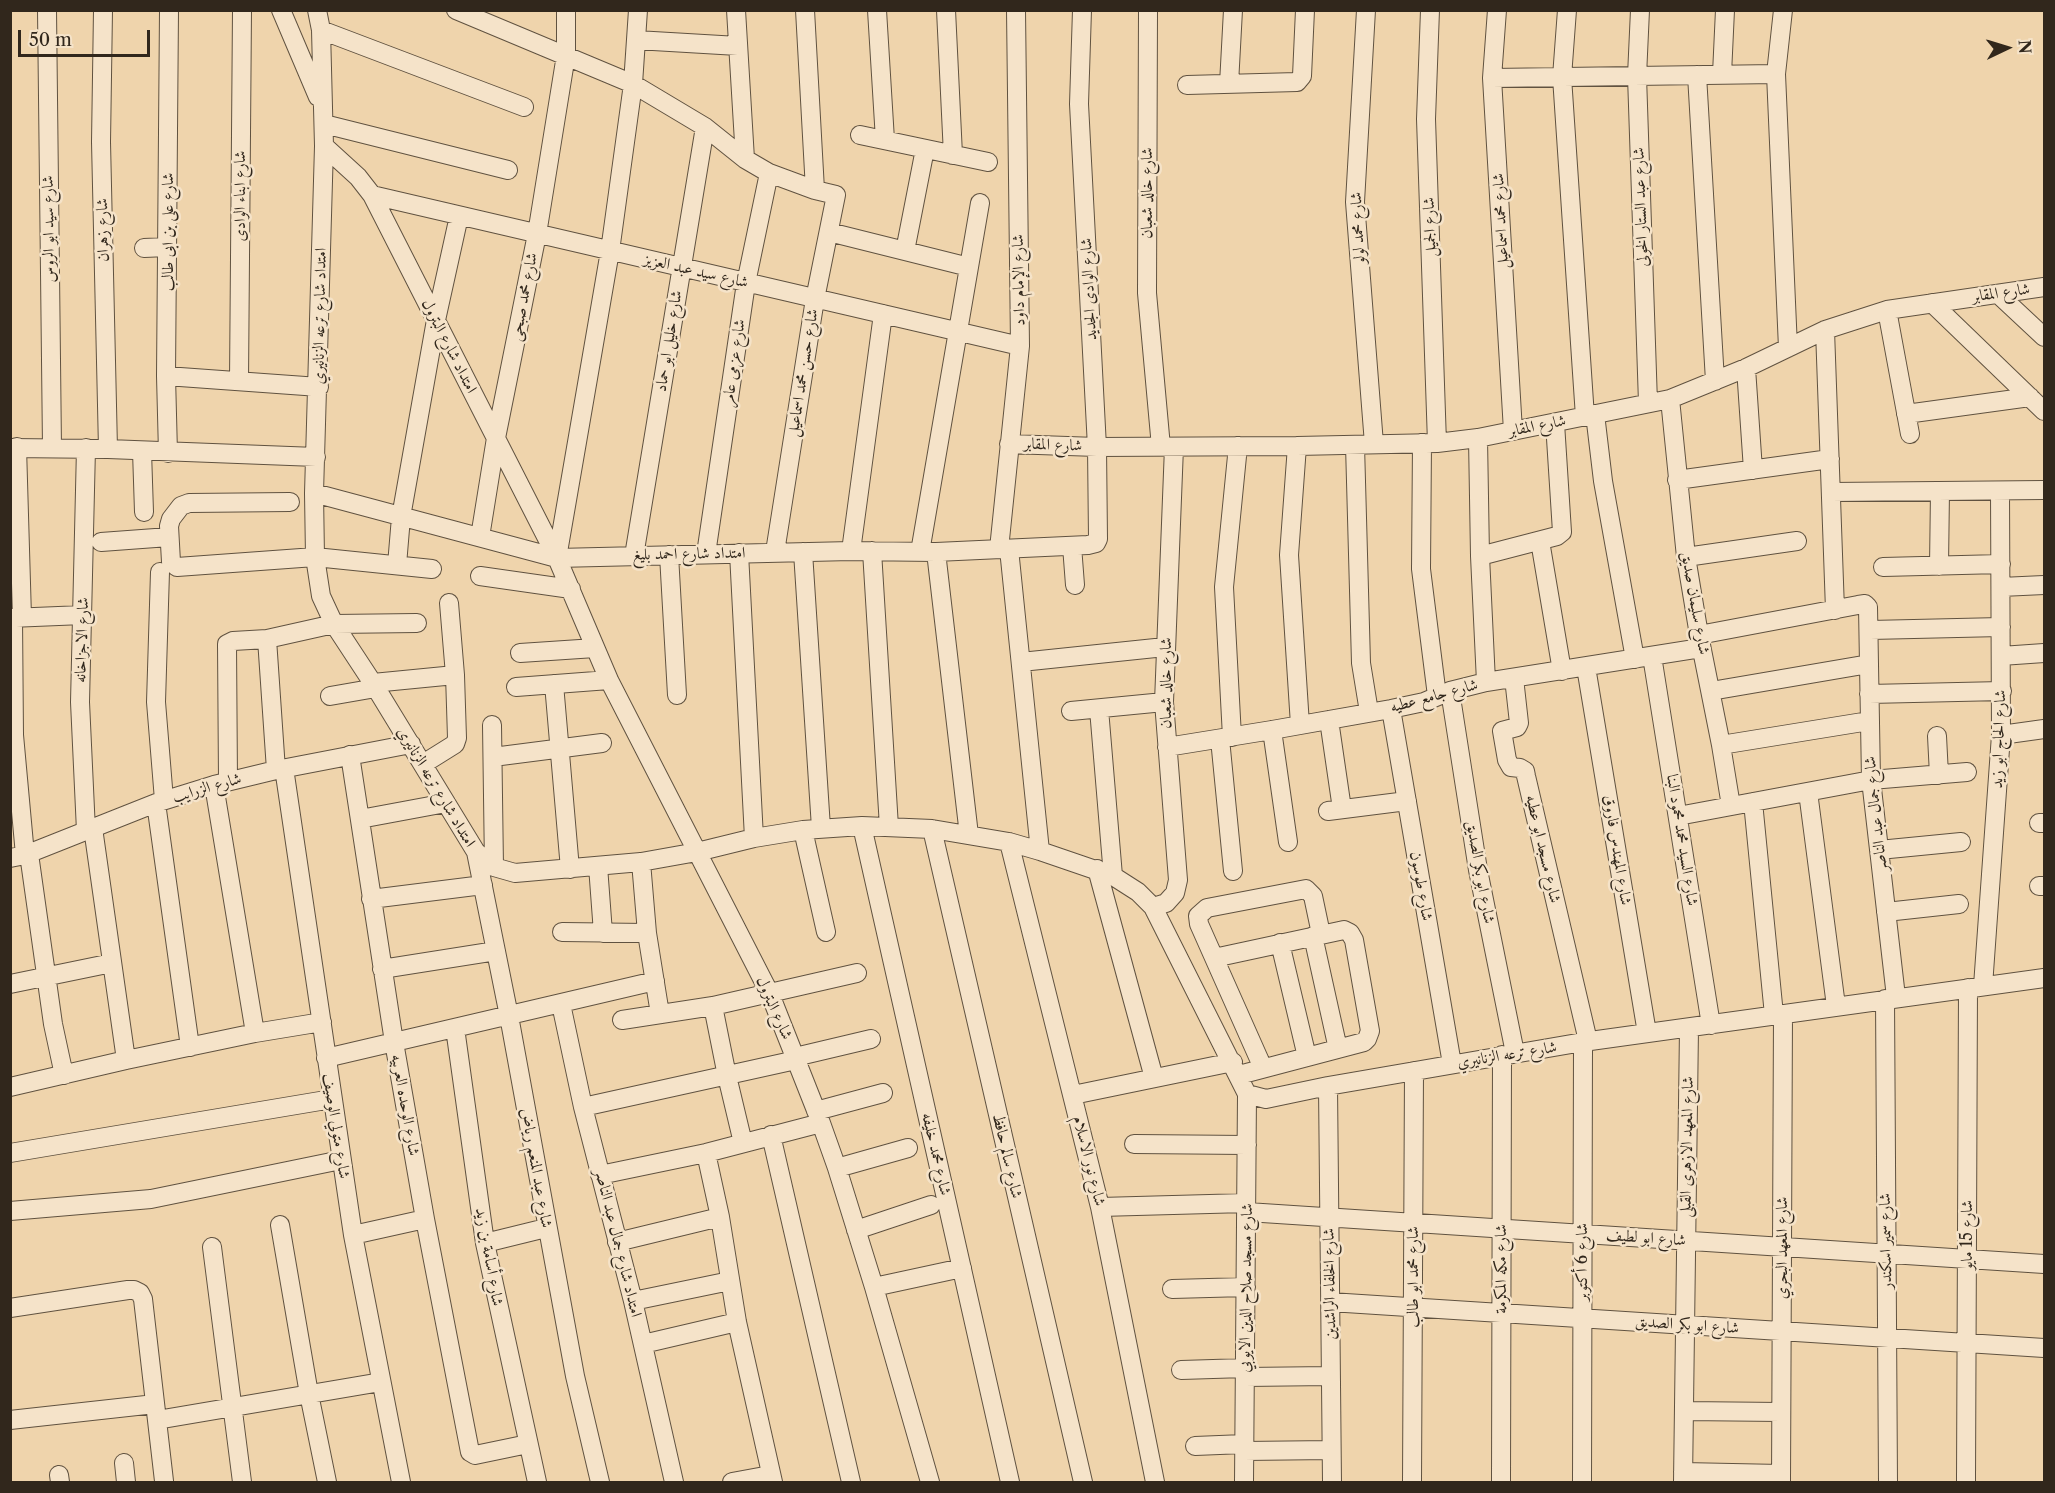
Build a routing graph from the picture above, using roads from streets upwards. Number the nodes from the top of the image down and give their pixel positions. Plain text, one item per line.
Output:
1 (47, 10) edge
2 (103, 10) edge
3 (169, 10) edge
4 (242, 10) edge
5 (281, 10) edge
6 (317, 10) edge
7 (456, 10) edge
8 (567, 10) edge
9 (638, 10) edge
10 (736, 10) edge
11 (805, 10) edge
12 (877, 10) edge
13 (946, 10) edge
14 (1016, 10) edge
15 (1082, 10) edge
16 (1148, 10) edge
17 (1233, 10) edge
18 (1305, 10) edge
19 (1366, 10) edge
20 (1430, 10) edge
21 (1497, 10) edge
22 (1567, 10) edge
23 (1640, 10) edge
24 (1725, 10) edge
25 (1783, 10) edge
26 (498, 19) edge
27 (321, 30) junction
28 (636, 40) junction
29 (738, 46) junction
30 (566, 56) junction
31 (1722, 74) junction
32 (1776, 74) junction
33 (1697, 75) junction
34 (1637, 76) junction
35 (1562, 77) junction
36 (1492, 78) junction
37 (633, 84) junction
38 (1229, 84) junction
39 (1187, 85) dead end
40 (524, 107) dead end
41 (323, 116) junction
42 (705, 127) junction
43 (860, 135) dead end
44 (885, 140) junction
45 (324, 146) junction
46 (925, 149) junction
47 (953, 155) junction
48 (745, 159) junction
49 (988, 162) dead end
50 (508, 170) dead end
51 (769, 172) junction
52 (815, 190) junction
53 (372, 195) junction
54 (980, 203) dead end
55 (459, 216) junction
56 (829, 232) junction
57 (537, 234) junction
58 (167, 247) junction
59 (144, 248) dead end
60 (610, 251) junction
61 (905, 251) junction
62 (681, 267) junction
63 (969, 267) junction
64 (746, 282) junction
65 (2044, 287) edge
66 (1998, 294) junction
67 (815, 299) junction
68 (1932, 303) junction
69 (1887, 310) junction
70 (883, 315) junction
71 (436, 320) junction
72 (1825, 330) junction
73 (958, 332) junction
74 (2044, 337) edge
75 (1020, 346) junction
76 (1788, 348) junction
77 (1746, 368) junction
78 (166, 376) junction
79 (239, 381) junction
80 (1715, 381) junction
81 (319, 387) junction
82 (2030, 397) junction
83 (1670, 399) junction
84 (1648, 403) junction
85 (2044, 411) edge
86 (1906, 414) junction
87 (1590, 415) junction
88 (1555, 423) junction
89 (1513, 431) junction
90 (1910, 434) dead end
91 (496, 438) junction
92 (1478, 438) junction
93 (1430, 443) junction
94 (1009, 444) junction
95 (1374, 444) junction
96 (1355, 445) junction
97 (1238, 446) junction
98 (1297, 446) junction
99 (1097, 447) junction
100 (1167, 447) junction
101 (14, 448) edge
102 (52, 448) junction
103 (86, 448) junction
104 (108, 449) junction
105 (142, 451) junction
106 (168, 453) junction
107 (316, 457) junction
108 (1830, 459) junction
109 (1753, 470) junction
110 (1677, 480) junction
111 (2000, 490) junction
112 (2044, 490) edge
113 (1940, 491) junction
114 (1831, 492) junction
115 (314, 494) junction
116 (290, 502) dead end
117 (144, 512) dead end
118 (401, 517) junction
119 (170, 537) junction
120 (480, 537) junction
121 (1540, 541) junction
122 (1797, 541) dead end
123 (100, 542) dead end
124 (1072, 546) junction
125 (1004, 549) junction
126 (851, 551) junction
127 (872, 551) junction
128 (775, 552) junction
129 (803, 552) junction
130 (928, 552) junction
131 (739, 553) junction
132 (706, 554) junction
133 (669, 555) junction
134 (634, 556) junction
135 (1480, 556) junction
136 (315, 557) junction
137 (1686, 557) junction
138 (557, 558) junction
139 (2001, 564) junction
140 (397, 565) junction
141 (1939, 566) junction
142 (1882, 567) dead end
143 (432, 568) dead end
144 (160, 572) dead end
145 (480, 576) dead end
146 (1075, 585) dead end
147 (2044, 585) edge
148 (2001, 587) junction
149 (571, 590) junction
150 (449, 603) dead end
151 (1835, 610) junction
152 (83, 615) junction
153 (15, 618) edge
154 (417, 623) dead end
155 (334, 624) junction
156 (2001, 627) junction
157 (1870, 630) junction
158 (267, 639) junction
159 (1700, 641) junction
160 (1165, 647) junction
161 (595, 648) junction
162 (520, 653) dead end
163 (2044, 653) edge
164 (2001, 656) junction
165 (1644, 657) junction
166 (1021, 662) junction
167 (1869, 664) junction
168 (1586, 667) junction
169 (1562, 670) junction
170 (455, 675) junction
171 (1514, 678) junction
172 (609, 680) junction
173 (1486, 682) junction
174 (554, 684) junction
175 (374, 686) junction
176 (516, 687) dead end
177 (1711, 691) junction
178 (2002, 691) junction
179 (1443, 694) junction
180 (1869, 694) junction
181 (677, 695) dead end
182 (330, 696) dead end
183 (1164, 702) junction
184 (1099, 709) junction
185 (1390, 709) junction
186 (1071, 711) dead end
187 (1369, 712) junction
188 (1329, 720) junction
189 (1869, 721) junction
190 (492, 725) dead end
191 (1300, 725) junction
192 (2044, 729) edge
193 (1272, 730) junction
194 (2001, 735) junction
195 (1937, 736) dead end
196 (1226, 738) junction
197 (602, 743) dead end
198 (411, 744) junction
199 (1721, 745) junction
200 (560, 747) junction
201 (1167, 747) junction
202 (350, 755) junction
203 (492, 757) junction
204 (423, 764) junction
205 (280, 769) junction
206 (1967, 772) dead end
207 (1939, 775) junction
208 (1871, 780) junction
209 (221, 783) junction
210 (1808, 792) junction
211 (160, 801) junction
212 (1407, 801) junction
213 (1754, 802) junction
214 (446, 803) junction
215 (1731, 806) junction
216 (1678, 816) junction
217 (360, 819) junction
218 (862, 826) junction
219 (889, 827) junction
220 (812, 829) junction
221 (932, 829) junction
222 (90, 830) junction
223 (969, 835) junction
224 (754, 838) junction
225 (1009, 842) junction
226 (1288, 842) dead end
227 (1961, 842) dead end
228 (1880, 850) junction
229 (1040, 851) junction
230 (476, 852) junction
231 (697, 852) junction
232 (22, 856) edge
233 (641, 862) junction
234 (598, 866) junction
235 (494, 867) junction
236 (570, 869) junction
237 (1233, 871) dead end
238 (1105, 872) junction
239 (483, 885) junction
240 (371, 899) junction
241 (1959, 904) dead end
242 (1153, 907) junction
243 (1886, 912) junction
244 (562, 932) dead end
245 (826, 932) dead end
246 (603, 933) junction
247 (647, 933) junction
248 (1317, 935) junction
249 (1280, 943) junction
250 (496, 951) junction
251 (1214, 958) junction
252 (112, 963) junction
253 (382, 969) junction
254 (857, 973) dead end
255 (47, 977) junction
256 (2044, 978) edge
257 (655, 981) junction
258 (10, 984) edge
259 (1976, 987) junction
260 (770, 994) junction
261 (1890, 998) junction
262 (561, 1004) junction
263 (713, 1006) junction
264 (1836, 1006) junction
265 (660, 1014) junction
266 (1779, 1015) junction
267 (509, 1016) junction
268 (622, 1020) dead end
269 (322, 1022) junction
270 (1711, 1025) junction
271 (455, 1028) junction
272 (1689, 1028) junction
273 (255, 1033) junction
274 (1647, 1034) junction
275 (871, 1038) dead end
276 (394, 1042) junction
277 (1585, 1042) junction
278 (190, 1047) junction
279 (1338, 1049) junction
280 (1508, 1054) junction
281 (1307, 1057) junction
282 (326, 1058) junction
283 (796, 1058) junction
284 (126, 1060) junction
285 (1452, 1064) junction
286 (1263, 1068) junction
287 (1236, 1069) junction
288 (1413, 1071) junction
289 (64, 1075) junction
290 (727, 1076) junction
291 (1154, 1078) junction
292 (1328, 1086) junction
293 (10, 1088) edge
294 (883, 1093) dead end
295 (1247, 1094) junction
296 (1073, 1095) junction
297 (332, 1099) junction
298 (583, 1107) junction
299 (818, 1117) junction
300 (771, 1136) junction
301 (743, 1143) junction
302 (1134, 1144) dead end
303 (1247, 1145) junction
304 (908, 1148) dead end
305 (10, 1153) edge
306 (706, 1153) junction
307 (341, 1160) junction
308 (837, 1168) junction
309 (600, 1175) junction
310 (931, 1205) dead end
311 (1100, 1207) junction
312 (1246, 1207) junction
313 (10, 1211) edge
314 (720, 1216) junction
315 (1329, 1217) junction
316 (424, 1219) junction
317 (1413, 1223) junction
318 (280, 1225) dead end
319 (546, 1228) junction
320 (1501, 1228) junction
321 (856, 1230) junction
322 (1582, 1233) junction
323 (353, 1235) junction
324 (1686, 1240) junction
325 (617, 1242) junction
326 (485, 1243) junction
327 (1782, 1246) junction
328 (212, 1248) dead end
329 (1885, 1253) junction
330 (1967, 1259) junction
331 (2044, 1264) edge
332 (962, 1269) junction
333 (730, 1281) junction
334 (874, 1287) junction
335 (1246, 1287) junction
336 (1172, 1289) dead end
337 (633, 1301) junction
338 (1330, 1302) junction
339 (10, 1308) edge
340 (1413, 1308) junction
341 (1501, 1313) junction
342 (1582, 1318) junction
343 (737, 1322) junction
344 (1685, 1325) junction
345 (1782, 1331) junction
346 (1887, 1338) junction
347 (1967, 1343) junction
348 (643, 1344) junction
349 (2044, 1348) edge
350 (1181, 1370) dead end
351 (1245, 1373) junction
352 (1330, 1376) junction
353 (381, 1382) junction
354 (309, 1394) junction
355 (233, 1407) junction
356 (1684, 1411) junction
357 (156, 1412) junction
358 (1781, 1412) junction
359 (10, 1420) edge
360 (528, 1444) junction
361 (1195, 1446) dead end
362 (1244, 1448) junction
363 (1331, 1450) junction
364 (124, 1463) dead end
365 (1683, 1477) edge
366 (1781, 1478) edge
367 (771, 1479) edge
368 (164, 1481) edge
369 (126, 1482) edge
370 (242, 1482) edge
371 (327, 1482) edge
372 (401, 1482) edge
373 (537, 1482) edge
374 (600, 1482) edge
375 (674, 1482) edge
376 (732, 1482) edge
377 (851, 1482) edge
378 (930, 1482) edge
379 (1010, 1482) edge
380 (1083, 1482) edge
381 (1155, 1482) edge
382 (1244, 1482) edge
383 (1332, 1482) edge
384 (1412, 1482) edge
385 (1501, 1482) edge
386 (1582, 1482) edge
387 (1888, 1482) edge
388 (1966, 1482) edge

1 - 102 street, شارع سيد ابو الروس
2 - 104 street, شارع زهران
3 - 58 street, شارع على بن ابى طالب
4 - 79 street, شارع ابناء الوادى
5 - 41 street, امتداد شارع ترعه الزنانيري
6 - 27 street, امتداد شارع ترعه الزنانيري
7 - 26 street
8 - 30 street
9 - 28 street
10 - 29 street
11 - 52 street
12 - 44 street
13 - 47 street
14 - 75 street, شارع الإمام داود
15 - 99 street, شارع الوادى الجديد
16 - 100 street, شارع خالد شعبان
17 - 38 street
18 - 38 street
19 - 95 street, شارع محمد لولو
20 - 93 street, شارع الجميل
21 - 36 street, شارع محمد اسماعيل
22 - 35 street, شارع السيد محمد محمود البنا
23 - 34 street, شارع عبد الستار الخولى
24 - 31 street
25 - 32 street
26 - 30 street
27 - 40 street
27 - 41 street, امتداد شارع ترعه الزنانيري
28 - 29 street
28 - 37 street
29 - 48 street
30 - 37 street
30 - 57 street, شارع محمد صبحى
31 - 32 street
31 - 33 street
32 - 76 street
33 - 34 street
33 - 80 street
34 - 35 street
34 - 84 street, شارع عبد الستار الخولى
35 - 36 street
35 - 87 street, شارع السيد محمد محمود البنا
36 - 89 street, شارع محمد اسماعيل
37 - 42 street
37 - 60 street
38 - 39 street
41 - 45 street, امتداد شارع ترعه الزنانيري
41 - 50 street
42 - 48 street
42 - 62 street, شارع خليل ابو حماد
43 - 44 street
44 - 46 street
45 - 53 street, امتداد شارع البترول
45 - 81 street, امتداد شارع ترعه الزنانيري
46 - 47 street
46 - 61 street
47 - 49 street
48 - 51 street
51 - 52 street
51 - 64 street, شارع عزمى عامر
52 - 56 street, شارع حسن محمد اسماعيل
53 - 55 street, شارع سيد عبد العزيز
53 - 71 street, امتداد شارع البترول
54 - 63 street
55 - 57 street, شارع سيد عبد العزيز
55 - 71 street
56 - 61 street
56 - 67 street, شارع حسن محمد اسماعيل
57 - 60 street, شارع سيد عبد العزيز
57 - 91 street, شارع محمد صبحى
58 - 59 street
58 - 78 street, شارع على بن ابى طالب
60 - 62 street, شارع سيد عبد العزيز
60 - 138 street
61 - 63 street
62 - 64 street, شارع سيد عبد العزيز
62 - 134 street, شارع خليل ابو حماد
63 - 73 street
64 - 67 street, شارع سيد عبد العزيز
64 - 132 street, شارع عزمى عامر
65 - 66 street, شارع المقابر
66 - 68 street, شارع المقابر
66 - 74 street
67 - 70 street, شارع سيد عبد العزيز
67 - 128 street, شارع حسن محمد اسماعيل
68 - 69 street, شارع المقابر
68 - 82 street
69 - 72 street, شارع المقابر
69 - 86 street
70 - 73 street, شارع سيد عبد العزيز
70 - 126 street
71 - 91 street, امتداد شارع البترول
71 - 118 street
72 - 76 street, شارع المقابر
72 - 108 street
73 - 75 street, شارع سيد عبد العزيز
73 - 130 street
75 - 94 street, شارع الإمام داود
76 - 77 street, شارع المقابر
77 - 80 street, شارع المقابر
77 - 109 street
78 - 79 street
78 - 106 street, شارع على بن ابى طالب
79 - 81 street
80 - 83 street, شارع المقابر
81 - 107 street, امتداد شارع ترعه الزنانيري
82 - 85 street
82 - 86 street
83 - 84 street, شارع المقابر
83 - 110 street, شارع سليمان صديق
84 - 87 street, شارع المقابر
86 - 90 street
87 - 88 street, شارع المقابر
87 - 165 street, شارع السيد محمد محمود البنا
88 - 89 street, شارع المقابر
88 - 121 street
89 - 92 street, شارع المقابر
91 - 120 street, شارع محمد صبحى
91 - 138 street, امتداد شارع البترول
92 - 93 street, شارع المقابر
92 - 135 street
93 - 95 street, شارع المقابر
93 - 179 street, شارع الجميل
94 - 99 street, شارع المقابر
94 - 125 street, شارع الإمام داود
95 - 96 street, شارع المقابر
96 - 98 street, شارع المقابر
96 - 187 street
97 - 98 street, شارع المقابر
97 - 100 street, شارع المقابر
97 - 196 street
98 - 191 street
99 - 100 street, شارع المقابر
99 - 124 street, شارع الوادى الجديد
100 - 160 street, شارع خالد شعبان
101 - 102 street
101 - 153 street
102 - 103 street
103 - 104 street
103 - 152 street, شارع الاجزاخانه
104 - 105 street
105 - 106 street
105 - 117 street
106 - 107 street
107 - 115 street, امتداد شارع ترعه الزنانيري
108 - 109 street
108 - 114 street
109 - 110 street
110 - 137 street, شارع سليمان صديق
111 - 112 street
111 - 113 street
111 - 139 street, شارع الحاج ابو زيد
113 - 114 street
113 - 141 street
114 - 151 street
115 - 118 street, امتداد شارع احمد بليغ
115 - 136 street, امتداد شارع ترعه الزنانيري
116 - 119 street
118 - 120 street, امتداد شارع احمد بليغ
118 - 140 street
119 - 123 street
119 - 136 street
120 - 138 street, امتداد شارع احمد بليغ
121 - 135 street
121 - 169 street
122 - 137 street
124 - 125 street, امتداد شارع احمد بليغ
124 - 146 street
125 - 130 street, امتداد شارع احمد بليغ
125 - 166 street, شارع الإمام داود
126 - 127 street, امتداد شارع احمد بليغ
126 - 129 street, امتداد شارع احمد بليغ
127 - 130 street, امتداد شارع احمد بليغ
127 - 219 street
128 - 129 street, امتداد شارع احمد بليغ
128 - 131 street, امتداد شارع احمد بليغ
129 - 220 street
130 - 223 street
131 - 132 street, امتداد شارع احمد بليغ
131 - 224 street
132 - 133 street, امتداد شارع احمد بليغ
133 - 134 street, امتداد شارع احمد بليغ
133 - 181 street
134 - 138 street, امتداد شارع احمد بليغ
135 - 173 street
136 - 140 street
136 - 155 street, امتداد شارع ترعه الزنانيري
137 - 159 street, شارع سليمان صديق
138 - 149 street, شارع البترول
139 - 141 street
139 - 148 street, شارع الحاج ابو زيد
140 - 143 street
141 - 142 street
144 - 211 street
145 - 149 street
147 - 148 street
148 - 156 street, شارع الحاج ابو زيد
149 - 161 street, شارع البترول
150 - 170 street
151 - 157 street, شارع جمال عبد الناصر
151 - 159 street, شارع جامع عطيه
152 - 153 street
152 - 222 street, شارع الاجزاخانه
153 - 232 street
154 - 155 street
155 - 158 street
155 - 175 street, امتداد شارع ترعه الزنانيري
156 - 157 street
156 - 164 street, شارع الحاج ابو زيد
157 - 167 street, شارع جمال عبد الناصر
158 - 205 street, شارع متولي الوصيف
158 - 209 street
159 - 165 street, شارع جامع عطيه
159 - 177 street, شارع سليمان صديق
160 - 166 street
160 - 183 street, شارع خالد شعبان
161 - 162 street
161 - 172 street, شارع البترول
163 - 164 street
164 - 178 street, شارع الحاج ابو زيد
165 - 168 street, شارع جامع عطيه
165 - 216 street, شارع السيد محمد محمود البنا
166 - 229 street, شارع الإمام داود
167 - 177 street
167 - 180 street, شارع جمال عبد الناصر
168 - 169 street, شارع جامع عطيه
168 - 274 street, شارع المهندس فاروق
169 - 171 street, شارع جامع عطيه
170 - 175 street
170 - 204 street
171 - 173 street, شارع جامع عطيه
171 - 277 street, شارع مسجد ابو عطيه
172 - 174 street
172 - 231 street, شارع البترول
173 - 179 street, شارع جامع عطيه
174 - 176 street
174 - 200 street
175 - 182 street
175 - 198 street, امتداد شارع ترعه الزنانيري
177 - 199 street, شارع سليمان صديق
178 - 180 street
178 - 194 street, شارع الحاج ابو زيد
179 - 185 street, شارع جامع عطيه
179 - 280 street, شارع ابو بكر الصديق
180 - 189 street, شارع جمال عبد الناصر
183 - 184 street
183 - 201 street, شارع خالد شعبان
184 - 186 street
184 - 238 street
185 - 187 street, شارع جامع عطيه
185 - 212 street, شارع طوسون
187 - 188 street, شارع جامع عطيه
188 - 191 street, شارع جامع عطيه
188 - 212 street
189 - 199 street
189 - 208 street, شارع جمال عبد الناصر
190 - 203 street
191 - 193 street, شارع جامع عطيه
192 - 194 street
193 - 196 street, شارع جامع عطيه
193 - 226 street
194 - 259 street, شارع الحاج ابو زيد
195 - 207 street
196 - 201 street, شارع جامع عطيه
196 - 237 street
197 - 200 street
198 - 202 street, شارع الزرايب
198 - 204 street, امتداد شارع ترعه الزنانيري
199 - 215 street, شارع سليمان صديق
200 - 203 street
200 - 236 street
201 - 242 street, شارع خالد شعبان
202 - 205 street, شارع الزرايب
202 - 217 street, شارع الوحده العربيه
203 - 235 street
204 - 214 street, امتداد شارع ترعه الزنانيري
205 - 209 street, شارع الزرايب
205 - 269 street, شارع متولي الوصيف
206 - 207 street
207 - 208 street
208 - 210 street
208 - 228 street, شارع جمال عبد الناصر
209 - 211 street, شارع الزرايب
209 - 273 street
210 - 213 street
210 - 264 street
211 - 222 street, شارع الزرايب
211 - 278 street
212 - 285 street, شارع طوسون
213 - 215 street
213 - 266 street, شارع المعهد البحري
214 - 217 street
214 - 230 street, امتداد شارع ترعه الزنانيري
215 - 216 street
216 - 270 street, شارع السيد محمد محمود البنا
217 - 240 street, شارع الوحده العربيه
218 - 219 street, امتداد شارع ترعه الزنانيري
218 - 220 street, امتداد شارع ترعه الزنانيري
218 - 332 street, شارع محمد خليفه
219 - 221 street, امتداد شارع ترعه الزنانيري
220 - 224 street, امتداد شارع ترعه الزنانيري
220 - 245 street
221 - 223 street, امتداد شارع ترعه الزنانيري
221 - 380 street, شارع سالم حافظ
222 - 232 street, شارع الزرايب
222 - 252 street, شارع الاجزاخانه
223 - 225 street, امتداد شارع ترعه الزنانيري
224 - 231 street, امتداد شارع ترعه الزنانيري
225 - 229 street, امتداد شارع ترعه الزنانيري
225 - 296 street, شارع نور الاسلام
227 - 228 street
228 - 243 street, شارع جمال عبد الناصر
229 - 238 street, امتداد شارع ترعه الزنانيري
230 - 235 street, امتداد شارع ترعه الزنانيري
230 - 239 street, شارع عبد المنعم رياض
231 - 233 street, امتداد شارع ترعه الزنانيري
231 - 260 street, شارع البترول
232 - 255 street
233 - 234 street, امتداد شارع ترعه الزنانيري
233 - 247 street
234 - 236 street, امتداد شارع ترعه الزنانيري
234 - 246 street
235 - 236 street, امتداد شارع ترعه الزنانيري
238 - 242 street
238 - 291 street
239 - 240 street
239 - 250 street, شارع عبد المنعم رياض
240 - 253 street, شارع الوحده العربيه
241 - 243 street
242 - 287 street
243 - 261 street, شارع جمال عبد الناصر
244 - 246 street
246 - 247 street
247 - 257 street
248 - 249 street
248 - 251 street
248 - 279 street
248 - 279 street
249 - 251 street
249 - 281 street
250 - 253 street
250 - 267 street, شارع عبد المنعم رياض
251 - 286 street
252 - 255 street
252 - 284 street, شارع الاجزاخانه
253 - 276 street, شارع الوحده العربيه
254 - 260 street
255 - 258 street
255 - 289 street
256 - 259 street, شارع ترعه الزنانيري
257 - 262 street
257 - 265 street
259 - 261 street, شارع ترعه الزنانيري
259 - 330 street, شارع 15 مايو
260 - 263 street
260 - 283 street, شارع البترول
261 - 264 street, شارع ترعه الزنانيري
261 - 329 street, شارع سمير اسكندر
262 - 267 street
262 - 298 street, امتداد شارع جمال عبد الناصر
263 - 265 street
263 - 290 street
264 - 266 street, شارع ترعه الزنانيري
265 - 268 street
266 - 270 street, شارع ترعه الزنانيري
266 - 327 street, شارع المعهد البحري
267 - 271 street
267 - 319 street, شارع عبد المنعم رياض
269 - 273 street
269 - 282 street, شارع متولي الوصيف
270 - 272 street, شارع ترعه الزنانيري
271 - 276 street
271 - 326 street, شارع أسامة بن زيد
272 - 274 street, شارع ترعه الزنانيري
272 - 324 street, شارع المعهد الازهرى القبلى
273 - 278 street
274 - 277 street, شارع ترعه الزنانيري
275 - 283 street
276 - 282 street
276 - 316 street, شارع الوحده العربيه
277 - 280 street, شارع ترعه الزنانيري
277 - 322 street, شارع 6 أكتوبر
278 - 284 street
279 - 281 street
280 - 285 street, شارع ترعه الزنانيري
280 - 320 street, شارع مكه المكرمة
281 - 286 street
282 - 297 street, شارع متولي الوصيف
283 - 290 street
283 - 299 street, شارع البترول
284 - 289 street
285 - 288 street, شارع ترعه الزنانيري
286 - 287 street
287 - 291 street
287 - 295 street
288 - 292 street, شارع ترعه الزنانيري
288 - 317 street, شارع محمد ابو طالب
289 - 293 street
290 - 298 street
290 - 301 street
291 - 296 street
292 - 295 street, شارع ترعه الزنانيري
292 - 315 street, شارع الخلفاء الراشدين
294 - 299 street
295 - 303 street, شارع مسجد صلاح الدين الايوبي
296 - 311 street, شارع نور الاسلام
297 - 305 street
297 - 307 street, شارع متولي الوصيف
298 - 309 street, امتداد شارع جمال عبد الناصر
299 - 300 street
299 - 308 street, شارع البترول
300 - 301 street
300 - 377 street
301 - 306 street
302 - 303 street
303 - 312 street, شارع مسجد صلاح الدين الايوبي
304 - 308 street
306 - 309 street
306 - 314 street
307 - 313 street
307 - 323 street, شارع متولي الوصيف
308 - 321 street, شارع البترول
309 - 325 street, امتداد شارع جمال عبد الناصر
310 - 321 street
311 - 312 street, شارع ابو لطيف
311 - 381 street, شارع نور الاسلام
312 - 315 street, شارع ابو لطيف
312 - 335 street, شارع مسجد صلاح الدين الايوبي
314 - 325 street
314 - 333 street
315 - 317 street, شارع ابو لطيف
315 - 338 street, شارع الخلفاء الراشدين
316 - 323 street
316 - 360 street, شارع الوحده العربيه
317 - 320 street, شارع ابو لطيف
317 - 340 street, شارع محمد ابو طالب
318 - 354 street
319 - 326 street
319 - 374 street, شارع عبد المنعم رياض
320 - 322 street, شارع ابو لطيف
320 - 341 street, شارع مكه المكرمة
321 - 334 street, شارع البترول
322 - 324 street, شارع ابو لطيف
322 - 342 street, شارع 6 أكتوبر
323 - 353 street, شارع متولي الوصيف
324 - 327 street, شارع ابو لطيف
324 - 344 street, شارع المعهد الازهرى القبلى
325 - 337 street, امتداد شارع جمال عبد الناصر
326 - 360 street, شارع أسامة بن زيد
327 - 329 street, شارع ابو لطيف
327 - 345 street, شارع المعهد البحري
328 - 355 street
329 - 330 street, شارع ابو لطيف
329 - 346 street, شارع سمير اسكندر
330 - 331 street, شارع ابو لطيف
330 - 347 street, شارع 15 مايو
332 - 334 street
332 - 379 street, شارع محمد خليفه
333 - 337 street
333 - 343 street
334 - 378 street, شارع البترول
335 - 336 street
335 - 351 street, شارع مسجد صلاح الدين الايوبي
337 - 348 street, امتداد شارع جمال عبد الناصر
338 - 340 street, شارع ابو بكر الصديق
338 - 352 street, شارع الخلفاء الراشدين
339 - 357 street
340 - 341 street, شارع ابو بكر الصديق
340 - 384 street, شارع محمد ابو طالب
341 - 342 street, شارع ابو بكر الصديق
341 - 385 street, شارع مكه المكرمة
342 - 344 street, شارع ابو بكر الصديق
342 - 386 street, شارع 6 أكتوبر
343 - 348 street
343 - 367 street
344 - 345 street, شارع ابو بكر الصديق
344 - 356 street, شارع المعهد الازهرى القبلى
345 - 346 street, شارع ابو بكر الصديق
345 - 358 street, شارع المعهد البحري
346 - 347 street, شارع ابو بكر الصديق
346 - 387 street, شارع سمير اسكندر
347 - 349 street, شارع ابو بكر الصديق
347 - 388 street, شارع 15 مايو
348 - 375 street, امتداد شارع جمال عبد الناصر
350 - 351 street
351 - 352 street
351 - 362 street, شارع مسجد صلاح الدين الايوبي
352 - 363 street, شارع الخلفاء الراشدين
353 - 354 street
353 - 372 street, شارع متولي الوصيف
354 - 355 street
354 - 371 street
355 - 357 street
355 - 370 street
356 - 358 street
356 - 365 street, شارع المعهد الازهرى القبلى
357 - 359 street
357 - 368 street
358 - 366 street, شارع المعهد البحري
360 - 373 street, شارع أسامة بن زيد
361 - 362 street
362 - 363 street
362 - 382 street, شارع مسجد صلاح الدين الايوبي
363 - 383 street, شارع الخلفاء الراشدين
364 - 369 street
365 - 366 street
367 - 376 street

